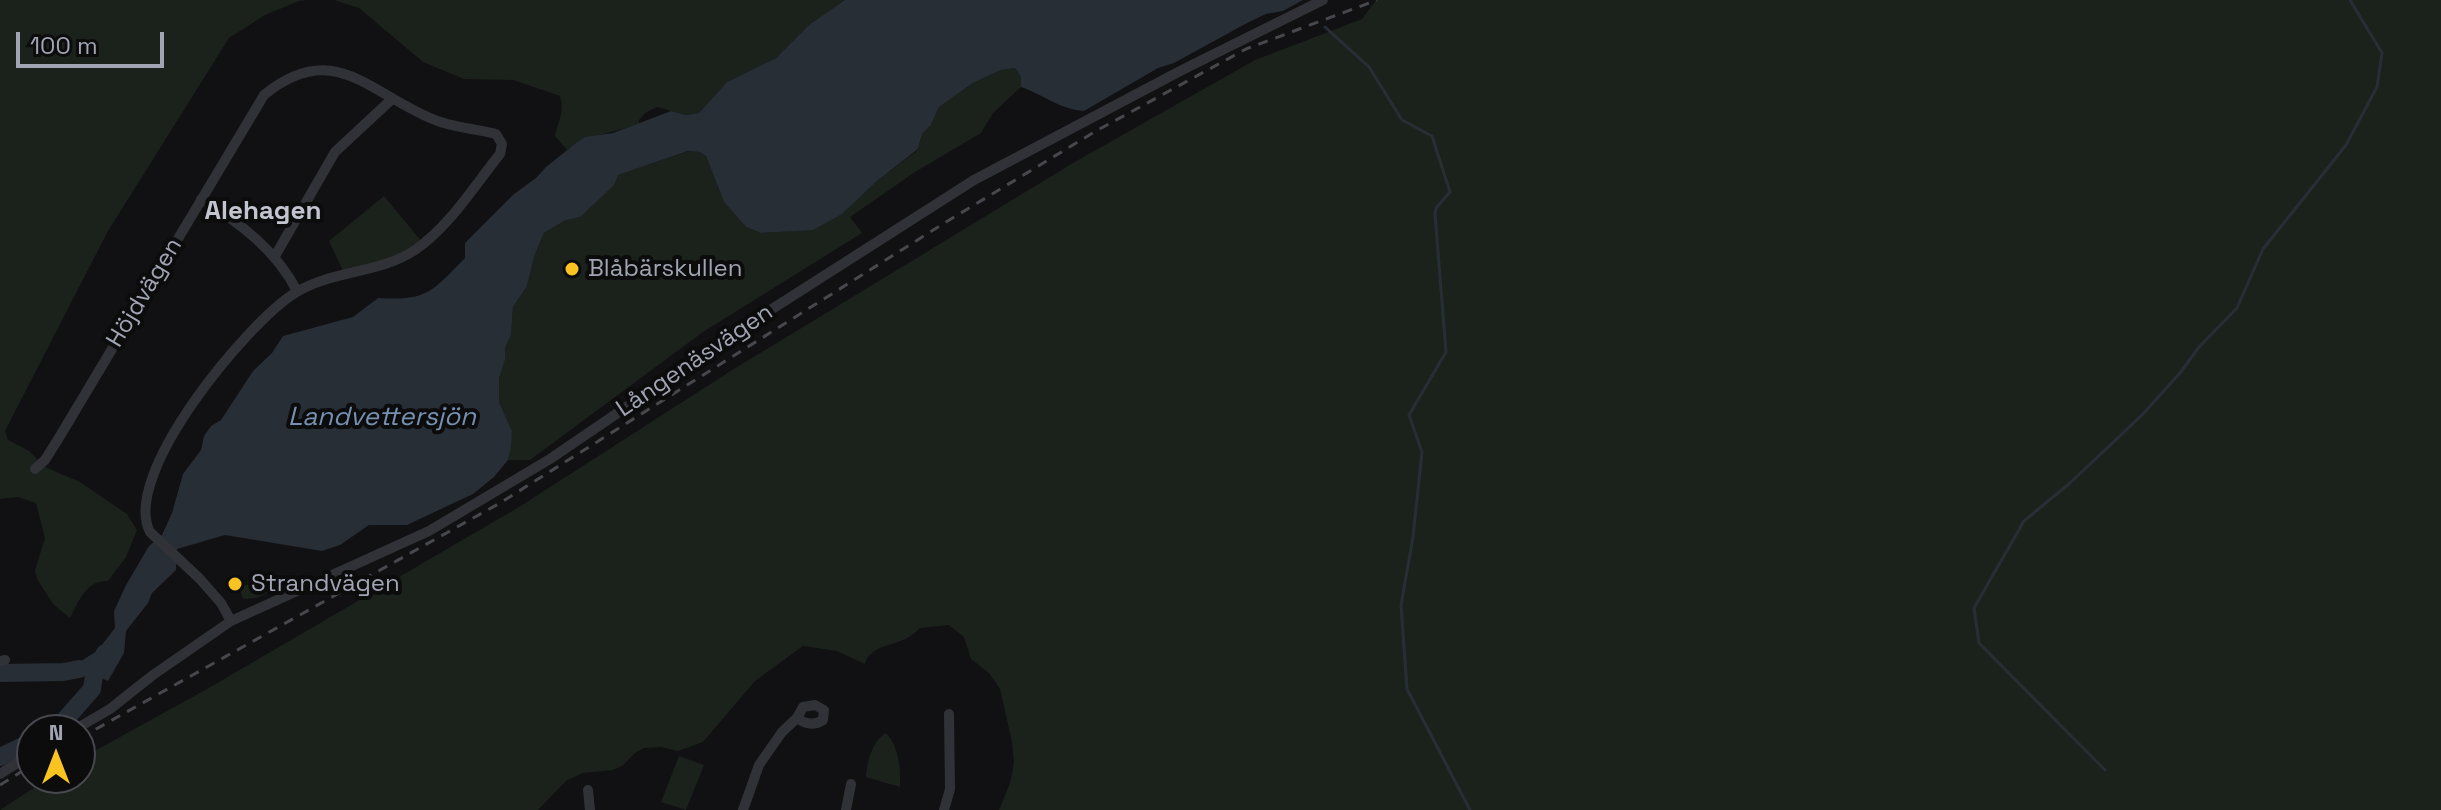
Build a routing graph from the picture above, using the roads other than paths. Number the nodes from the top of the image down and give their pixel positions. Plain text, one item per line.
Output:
1 (1323, 0) edge
2 (392, 99) junction
3 (201, 199) junction
4 (275, 256) junction
5 (297, 291) junction
6 (35, 469) dead end
7 (231, 621) junction
8 (949, 714) dead end
9 (96, 717) edge
10 (797, 718) dead end
11 (851, 784) dead end
12 (588, 790) dead end
13 (590, 810) edge
14 (743, 810) edge
15 (846, 810) edge
16 (944, 810) edge

1 - 7 street, Långenäsvägen
2 - 3 street, Höjdvägen
2 - 4 street
2 - 5 street, Höjdvägen
3 - 4 street
3 - 6 street, Höjdvägen
4 - 5 street
5 - 7 street
7 - 9 street, Långenäsvägen
8 - 16 street
10 - 14 street
11 - 15 street
12 - 13 street

